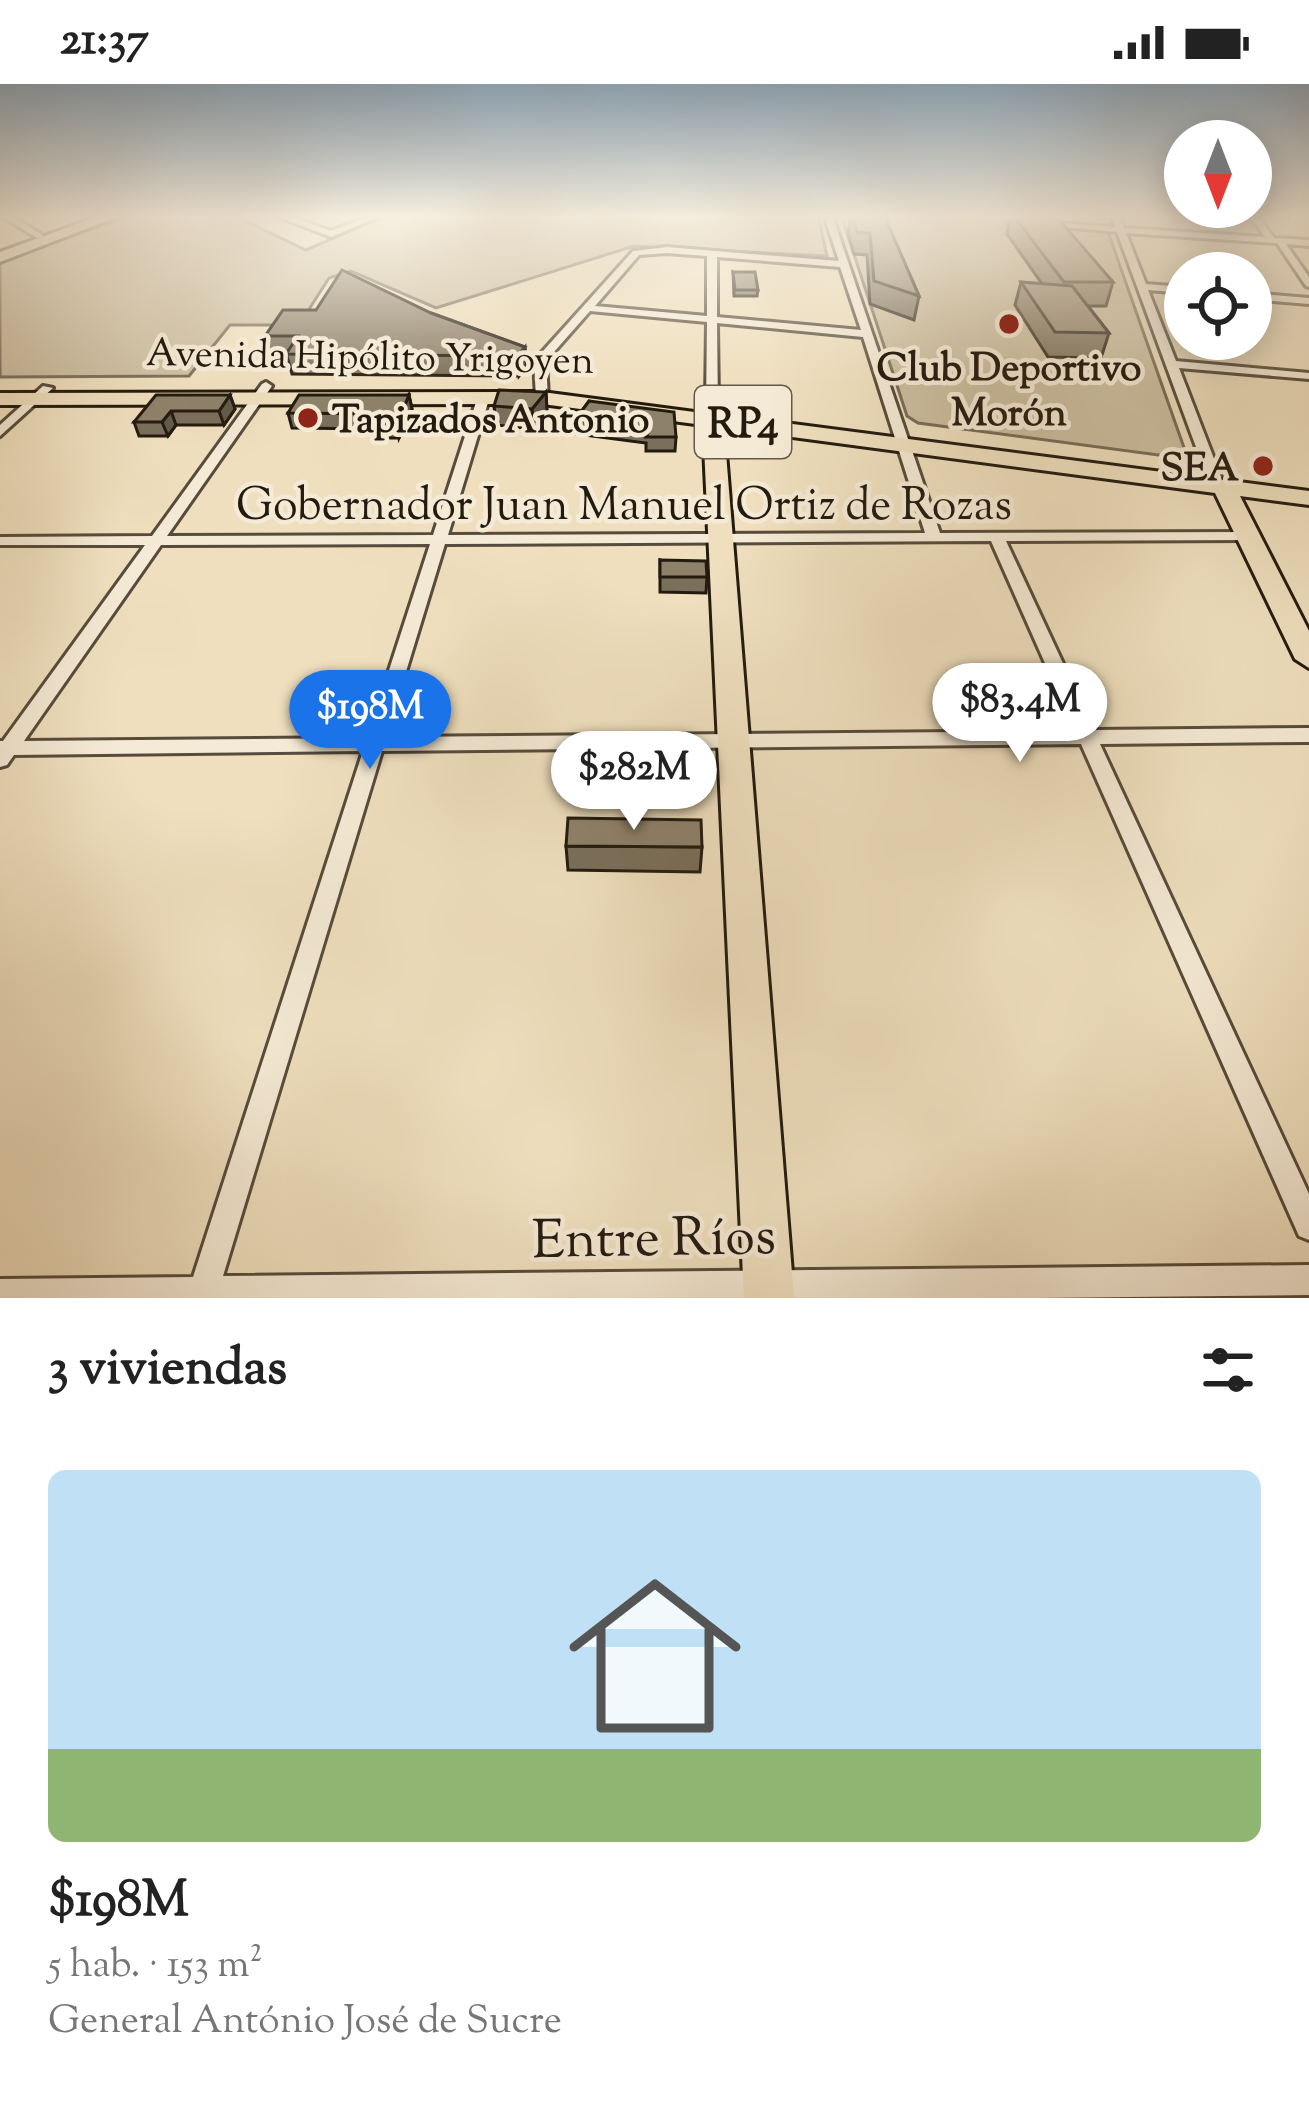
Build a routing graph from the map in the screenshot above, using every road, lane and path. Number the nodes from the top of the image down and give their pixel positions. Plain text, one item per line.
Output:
1 (616, 272) edge
2 (712, 272) edge
3 (845, 272) edge
4 (1136, 272) edge
5 (1141, 286) junction
6 (1164, 288) edge
7 (1272, 298) edge
8 (1309, 301) edge
9 (588, 308) junction
10 (713, 320) junction
11 (866, 334) junction
12 (518, 355) edge
13 (538, 364) junction
14 (1169, 364) junction
15 (1309, 376) edge
16 (0, 388) edge
17 (262, 392) junction
18 (42, 393) junction
19 (543, 393) junction
20 (484, 395) junction
21 (0, 399) edge
22 (712, 413) junction
23 (0, 432) edge
24 (900, 439) junction
25 (1219, 483) junction
26 (1309, 488) edge
27 (1309, 497) edge
28 (1249, 536) junction
29 (719, 538) junction
30 (934, 538) junction
31 (998, 538) junction
32 (440, 539) junction
33 (155, 540) junction
34 (0, 541) edge
35 (1308, 658) edge
36 (1309, 735) edge
37 (1089, 737) junction
38 (731, 741) junction
39 (374, 744) junction
40 (3, 752) edge
41 (1309, 1226) edge
42 (1309, 1280) edge
43 (769, 1292) edge
44 (0, 1294) edge
45 (202, 1295) edge

1 - 9 street
2 - 10 street
3 - 11 street
4 - 5 street
5 - 6 street
5 - 14 street
7 - 8 street
9 - 10 street
9 - 13 street
10 - 11 street
10 - 22 street
11 - 24 street
12 - 13 street
13 - 19 street
14 - 15 street
14 - 25 street
16 - 18 main road, Avenida Hipólito Yrigoyen / RP4
17 - 18 main road, Avenida Hipólito Yrigoyen / RP4
17 - 19 main road, Avenida Hipólito Yrigoyen / RP4
17 - 20 main road, Avenida Hipólito Yrigoyen / RP4
17 - 33 street
18 - 21 main road, Avenida Hipólito Yrigoyen / RP4
18 - 23 street
19 - 20 main road, Avenida Hipólito Yrigoyen / RP4
19 - 22 main road, Avenida Hipólito Yrigoyen / RP4
20 - 32 street
22 - 24 main road, Avenida Hipólito Yrigoyen / RP4
22 - 29 main road, RP4
24 - 25 main road, Avenida Hipólito Yrigoyen / RP4
24 - 30 street
25 - 26 main road, Avenida Hipólito Yrigoyen
25 - 27 main road, Avenida Hipólito Yrigoyen
25 - 28 main road
28 - 31 street, Gobernador Juan Manuel Ortiz de Rozas
28 - 35 main road
29 - 30 street, Gobernador Juan Manuel Ortiz de Rozas
29 - 32 street, Gobernador Juan Manuel Ortiz de Rozas
29 - 38 main road, RP4
30 - 31 street, Gobernador Juan Manuel Ortiz de Rozas
31 - 37 street
32 - 33 street, Gobernador Juan Manuel Ortiz de Rozas
32 - 39 street
33 - 34 street, Gobernador Juan Manuel Ortiz de Rozas
33 - 40 street
36 - 37 street
37 - 38 street
37 - 41 street
38 - 39 street
38 - 43 main road, RP4
39 - 40 street
39 - 45 street
42 - 43 street, Entre Ríos
43 - 45 street, Entre Ríos
44 - 45 street, Entre Ríos

